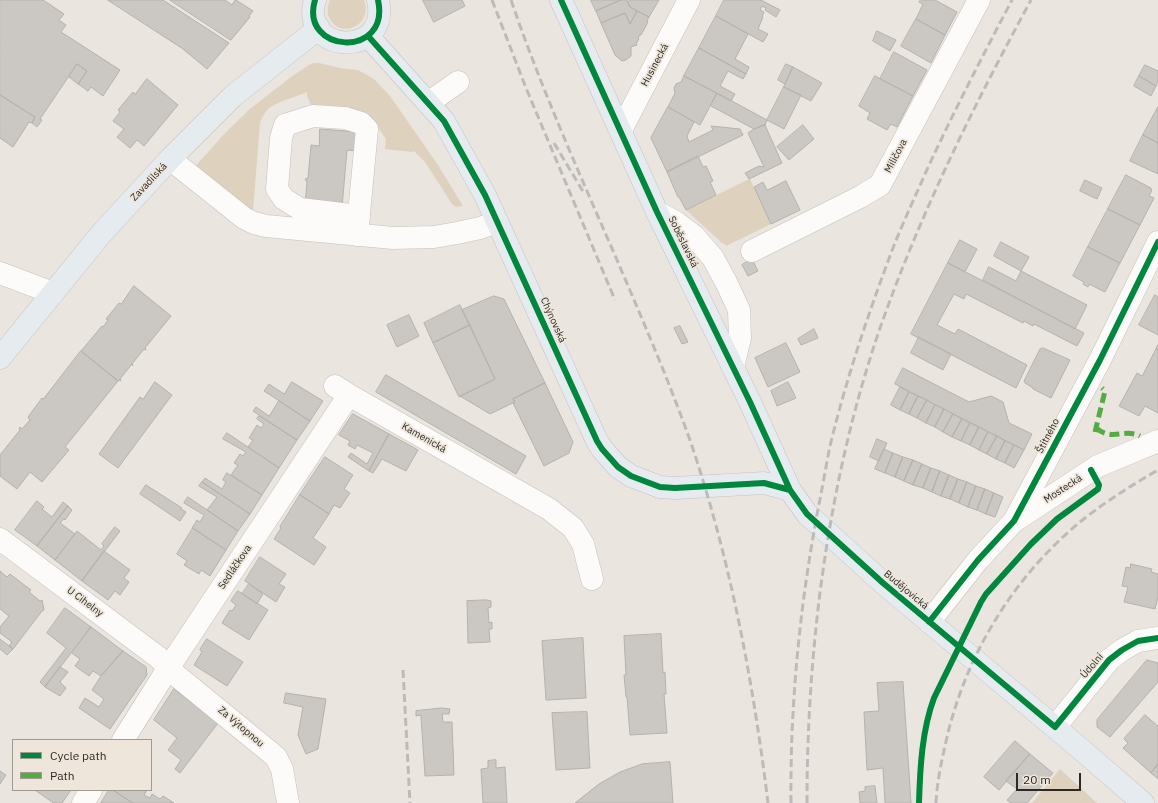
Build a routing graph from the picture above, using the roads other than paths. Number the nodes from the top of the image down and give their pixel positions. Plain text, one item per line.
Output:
1 (315, 0) edge
2 (378, 0) edge
3 (561, 0) edge
4 (689, 0) edge
5 (979, 0) edge
6 (318, 28) junction
7 (368, 36) junction
8 (458, 82) dead end
9 (428, 103) junction
10 (621, 130) junction
11 (170, 159) junction
12 (657, 212) junction
13 (497, 222) junction
14 (358, 225) junction
15 (1158, 242) edge
16 (752, 251) dead end
17 (0, 273) edge
18 (53, 293) junction
19 (0, 358) edge
20 (733, 367) junction
21 (342, 390) joint
22 (1158, 441) edge
23 (790, 490) junction
24 (1014, 521) junction
25 (0, 539) edge
26 (592, 579) dead end
27 (929, 622) junction
28 (1158, 638) edge
29 (169, 667) junction
30 (1055, 727) junction
31 (124, 739) edge
32 (90, 791) edge
33 (83, 803) edge
34 (288, 803) edge
35 (1143, 803) edge

1 - 6 main road
2 - 7 main road
3 - 10 main road, Soběslavská
4 - 10 street, Husinecká
5 - 16 street, Miličova
6 - 7 main road
6 - 11 main road, Zavadilská
7 - 9 main road, Chýnovská
8 - 9 street
9 - 13 main road, Chýnovská
10 - 12 main road, Soběslavská
11 - 14 street
11 - 18 main road, Zavadilská
12 - 20 main road, Soběslavská
12 - 20 street
13 - 14 street
13 - 23 main road, Chýnovská
14 - 14 street
15 - 24 street, Štítného
17 - 18 street
18 - 19 main road, Zavadilská
20 - 23 main road, Soběslavská
21 - 26 street, Kamenická
21 - 29 street, Sedláčkova
22 - 24 street, Mostecká
23 - 27 main road, Budějovická
24 - 27 street, Štítného
25 - 29 street, U Cihelny
27 - 30 main road, Budějovická
28 - 30 street, Údolní
29 - 31 street, Sedláčkova
29 - 34 street, Za Výtopnou
30 - 35 main road, Budějovická
32 - 33 street

